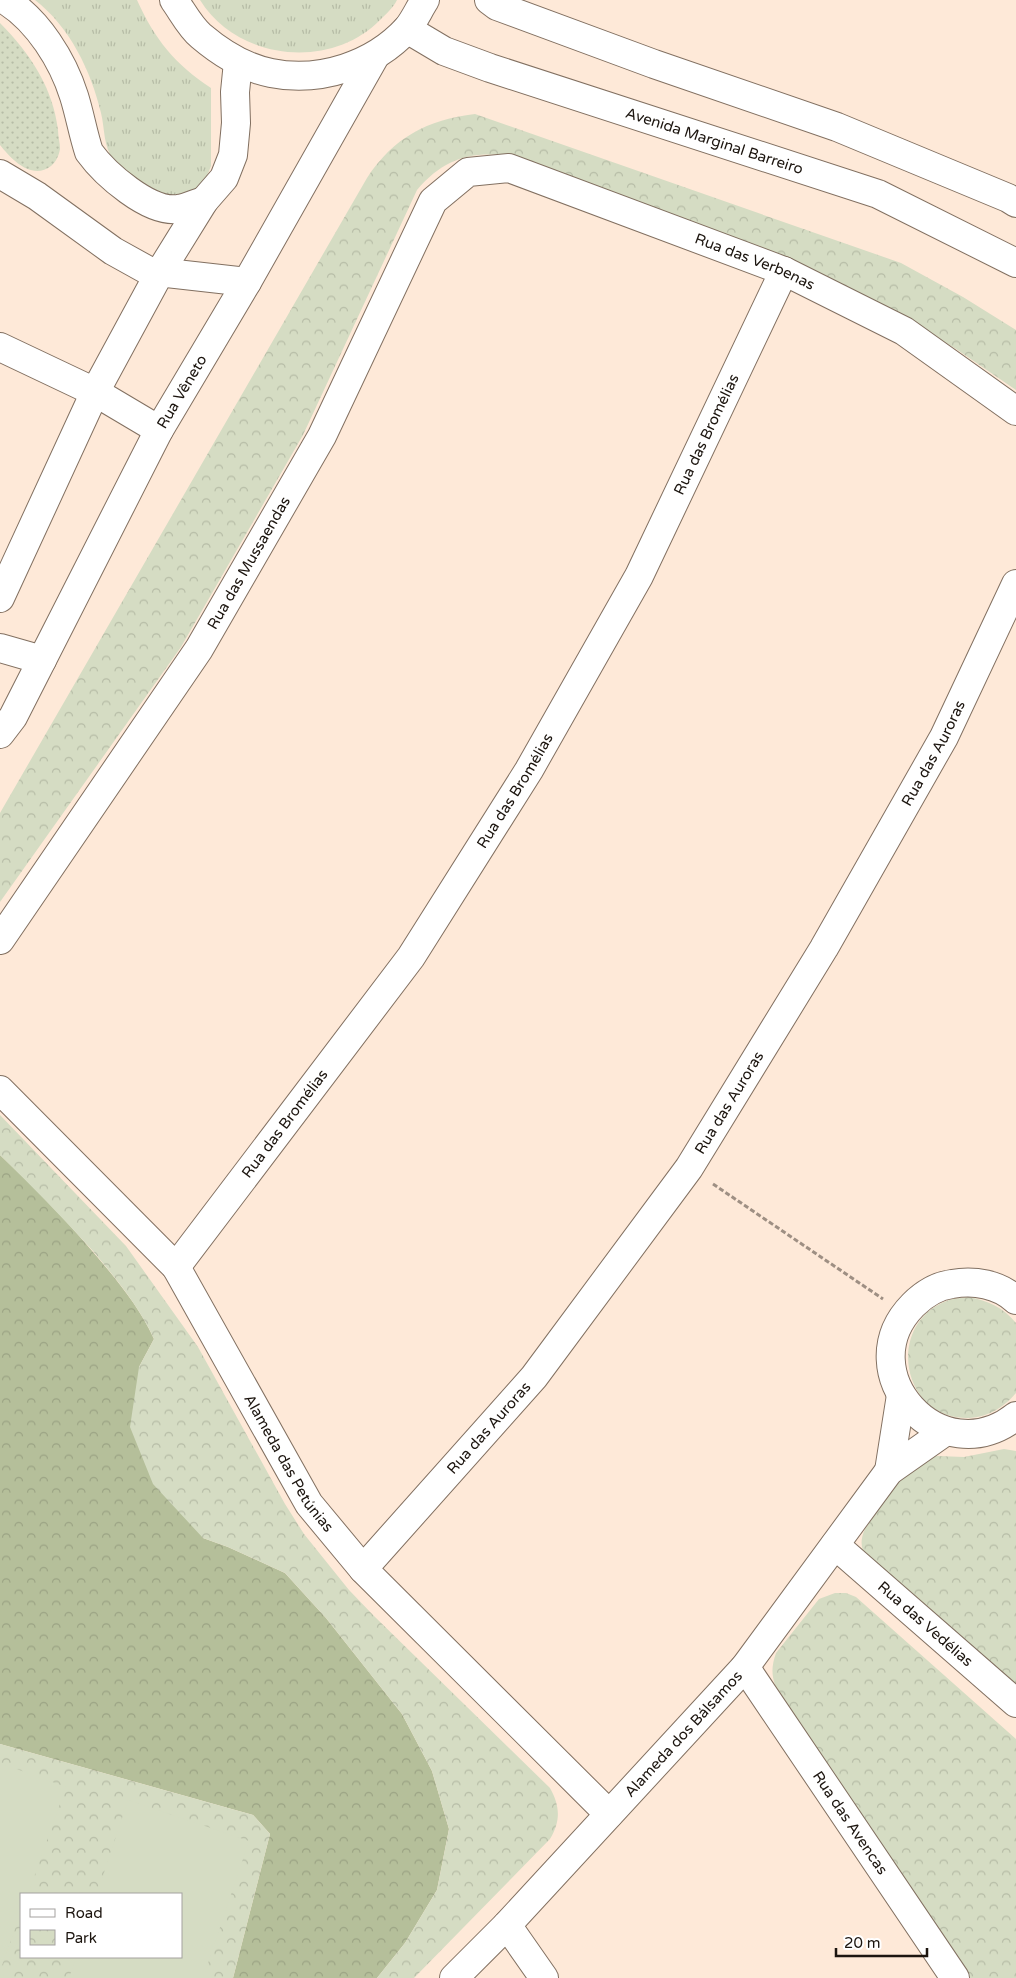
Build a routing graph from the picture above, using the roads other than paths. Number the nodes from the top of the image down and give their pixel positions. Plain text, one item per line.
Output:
1 (6, 0) edge
2 (174, 0) edge
3 (425, 0) edge
4 (489, 0) edge
5 (407, 28) junction
6 (375, 56) junction
7 (238, 62) junction
8 (468, 172) joint
9 (0, 174) edge
10 (204, 201) junction
11 (1016, 203) edge
12 (1016, 263) edge
13 (784, 271) junction
14 (160, 272) junction
15 (247, 282) junction
16 (0, 346) edge
17 (95, 392) junction
18 (1016, 411) edge
19 (159, 430) junction
20 (1016, 584) edge
21 (0, 598) edge
22 (0, 648) edge
23 (42, 660) junction
24 (0, 734) edge
25 (0, 940) edge
26 (0, 1090) edge
27 (176, 1267) junction
28 (1015, 1296) edge
29 (901, 1395) junction
30 (1016, 1416) edge
31 (946, 1431) junction
32 (989, 1431) junction
33 (1016, 1433) edge
34 (889, 1471) junction
35 (835, 1545) junction
36 (363, 1569) junction
37 (744, 1667) junction
38 (1016, 1703) edge
39 (609, 1814) junction
40 (507, 1925) junction
41 (454, 1978) edge
42 (544, 1978) edge
43 (955, 1978) edge

1 - 10 street
2 - 7 street
3 - 5 street
4 - 11 street
5 - 6 street
5 - 12 street, Avenida Marginal Barreiro
6 - 7 street
6 - 15 street, Rua Vêneto
7 - 10 street
8 - 13 street, Rua das Verbenas
8 - 25 street, Rua das Mussaendas
9 - 14 street
10 - 14 street
13 - 18 street, Rua das Verbenas
13 - 27 street, Rua das Bromélias
14 - 15 street
14 - 17 street
15 - 19 street, Rua Vêneto
16 - 17 street
17 - 19 street
17 - 21 street
19 - 23 street, Rua Vêneto
20 - 36 street, Rua das Auroras
22 - 23 street
23 - 24 street, Rua Vêneto
26 - 27 street, Alameda das Petúnias
27 - 36 street, Alameda das Petúnias
28 - 29 street, Alameda dos Bálsamos
29 - 31 street, Alameda dos Bálsamos
29 - 34 street, Alameda dos Bálsamos
30 - 32 street, Alameda dos Bálsamos
31 - 32 street, Alameda dos Bálsamos
31 - 34 street, Alameda dos Bálsamos
32 - 33 street
34 - 35 street, Alameda dos Bálsamos
35 - 37 street, Alameda dos Bálsamos
35 - 38 street, Rua das Vedélias
36 - 39 street, Alameda das Petúnias
37 - 39 street, Alameda dos Bálsamos
37 - 43 street, Rua das Avencas
39 - 40 street, Alameda dos Bálsamos
40 - 41 street, Alameda dos Bálsamos
40 - 42 street

